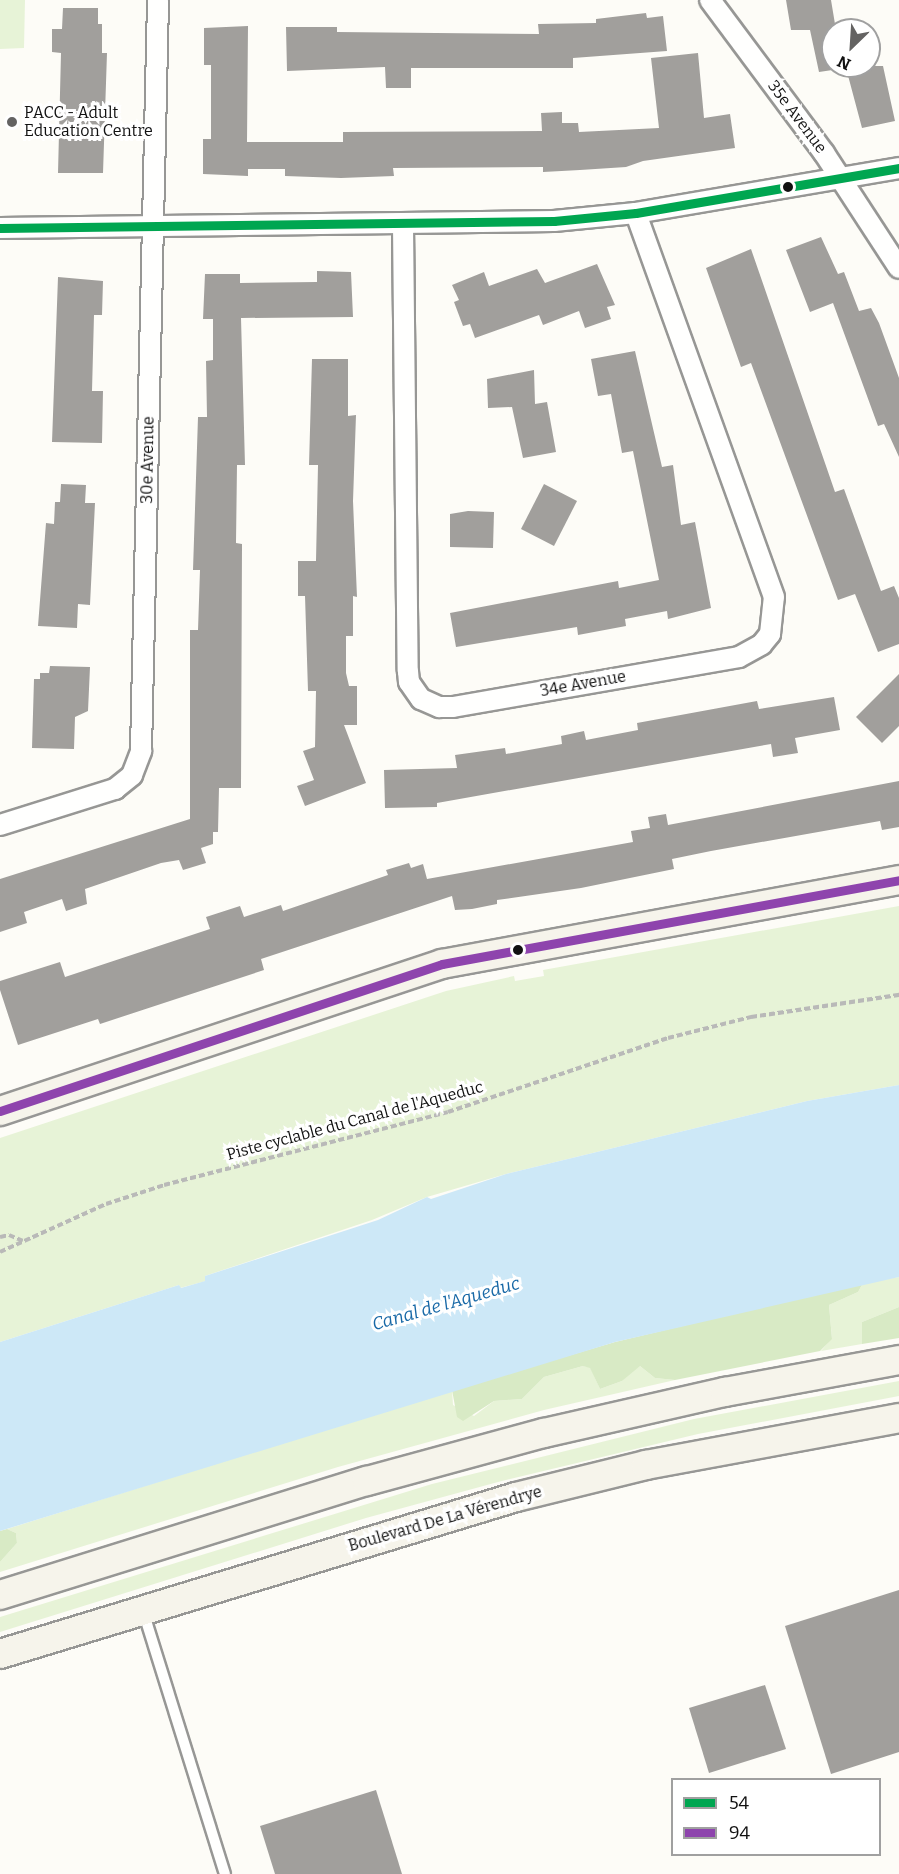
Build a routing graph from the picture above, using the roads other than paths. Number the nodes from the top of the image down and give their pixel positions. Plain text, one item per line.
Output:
1 (158, 0) edge
2 (710, 0) edge
3 (899, 168) edge
4 (842, 180) junction
5 (636, 213) junction
6 (403, 225) junction
7 (153, 226) junction
8 (0, 228) edge
9 (899, 268) edge
10 (0, 825) edge
11 (899, 880) edge
12 (0, 1111) edge
13 (899, 1360) edge
14 (899, 1418) edge
15 (0, 1595) edge
16 (143, 1609) junction
17 (0, 1654) edge
18 (225, 1874) edge

1 - 7 street, 30e Avenue
2 - 4 street, 35e Avenue
3 - 4 street
4 - 5 street
4 - 9 street, 35e Avenue
5 - 6 street
5 - 6 street, 34e Avenue
6 - 7 street
7 - 8 street
7 - 10 street, 30e Avenue
11 - 12 main road
13 - 15 main road
14 - 16 main road, Boulevard De La Vérendrye
16 - 17 main road, Boulevard De La Vérendrye
16 - 18 lane

